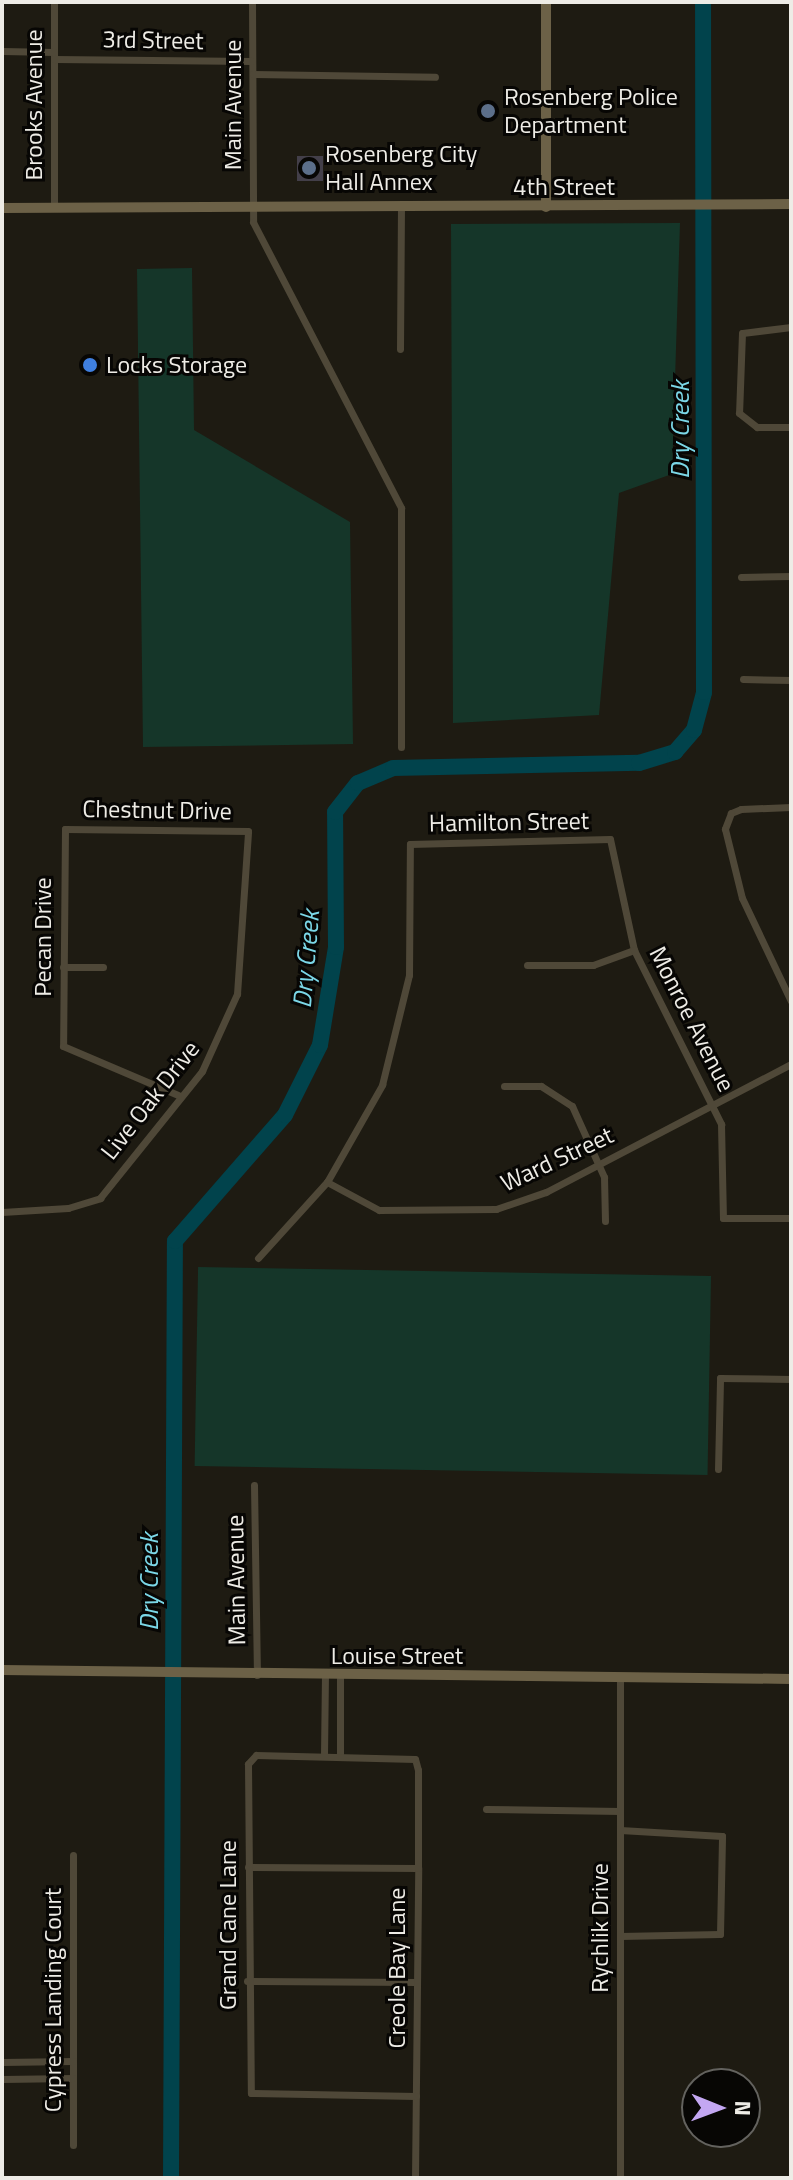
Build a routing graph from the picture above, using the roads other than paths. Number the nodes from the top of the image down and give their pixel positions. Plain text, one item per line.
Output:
1 (54, 2) edge
2 (252, 2) edge
3 (546, 2) edge
4 (2, 51) edge
5 (54, 55) junction
6 (252, 61) junction
7 (253, 74) junction
8 (435, 77) dead end
9 (791, 204) edge
10 (401, 206) junction
11 (253, 207) junction
12 (546, 207) junction
13 (2, 208) edge
14 (54, 208) junction
15 (791, 327) edge
16 (400, 349) dead end
17 (791, 427) edge
18 (791, 576) edge
19 (741, 577) dead end
20 (743, 679) dead end
21 (791, 680) edge
22 (401, 747) dead end
23 (791, 807) edge
24 (65, 829) joint
25 (248, 831) joint
26 (610, 839) joint
27 (634, 950) junction
28 (527, 965) dead end
29 (63, 967) junction
30 (103, 967) dead end
31 (791, 1001) edge
32 (791, 1064) edge
33 (504, 1086) dead end
34 (178, 1095) junction
35 (712, 1104) junction
36 (599, 1164) junction
37 (327, 1182) junction
38 (2, 1212) edge
39 (791, 1218) edge
40 (605, 1221) dead end
41 (258, 1258) dead end
42 (791, 1379) edge
43 (718, 1469) dead end
44 (254, 1485) dead end
45 (2, 1670) edge
46 (257, 1675) junction
47 (325, 1676) junction
48 (340, 1676) junction
49 (620, 1678) junction
50 (791, 1679) edge
51 (324, 1755) junction
52 (340, 1756) junction
53 (486, 1809) dead end
54 (620, 1811) junction
55 (620, 1830) junction
56 (73, 1855) dead end
57 (248, 1867) junction
58 (418, 1868) junction
59 (620, 1936) junction
60 (247, 1981) junction
61 (417, 1982) junction
62 (73, 2061) junction
63 (2, 2062) edge
64 (73, 2078) junction
65 (2, 2079) edge
66 (416, 2096) junction
67 (73, 2145) dead end
68 (415, 2178) edge
69 (620, 2178) edge

1 - 5 street, Brooks Avenue
2 - 6 street, Main Avenue
3 - 12 street
4 - 5 street, 3rd Street
5 - 6 street, 3rd Street
5 - 14 street, Brooks Avenue
6 - 7 street, Main Avenue
7 - 8 street
7 - 11 street, Main Avenue
9 - 12 street, 4th Street
10 - 11 street, 4th Street
10 - 12 street, 4th Street
10 - 16 street
11 - 14 street, 4th Street
11 - 22 street, Main Avenue
13 - 14 street, 4th Street
15 - 17 street
18 - 19 street
20 - 21 street
23 - 31 street
24 - 25 street, Chestnut Drive
24 - 29 street, Pecan Drive
25 - 34 street, Live Oak Drive
26 - 27 street, Monroe Avenue
26 - 37 street, Hamilton Street
27 - 28 street
27 - 35 street, Monroe Avenue
29 - 30 street
29 - 34 street, Pecan Drive
32 - 35 street, Ward Street
33 - 36 street
34 - 38 street, Live Oak Drive
35 - 36 street, Ward Street
35 - 39 street, Monroe Avenue
36 - 37 street, Ward Street
36 - 40 street
37 - 41 street
42 - 43 street
44 - 46 street, Main Avenue
45 - 46 street, Louise Street
46 - 47 street, Louise Street
47 - 48 street, Louise Street
47 - 51 street
48 - 49 street, Louise Street
48 - 52 street
49 - 50 street, Louise Street
49 - 54 street, Rychlik Drive
51 - 52 street
51 - 57 street, Grand Cane Lane
52 - 58 street, Creole Bay Lane
53 - 54 street
54 - 55 street, Rychlik Drive
55 - 59 street, Rychlik Drive
55 - 59 street
56 - 62 street, Cypress Landing Court
57 - 58 street
57 - 60 street, Grand Cane Lane
58 - 61 street, Creole Bay Lane
59 - 69 street, Rychlik Drive
60 - 61 street
60 - 66 street, Grand Cane Lane
61 - 66 street, Creole Bay Lane
62 - 63 street
62 - 64 street, Cypress Landing Court
64 - 65 street
64 - 67 street, Cypress Landing Court
66 - 68 street, Creole Bay Lane

